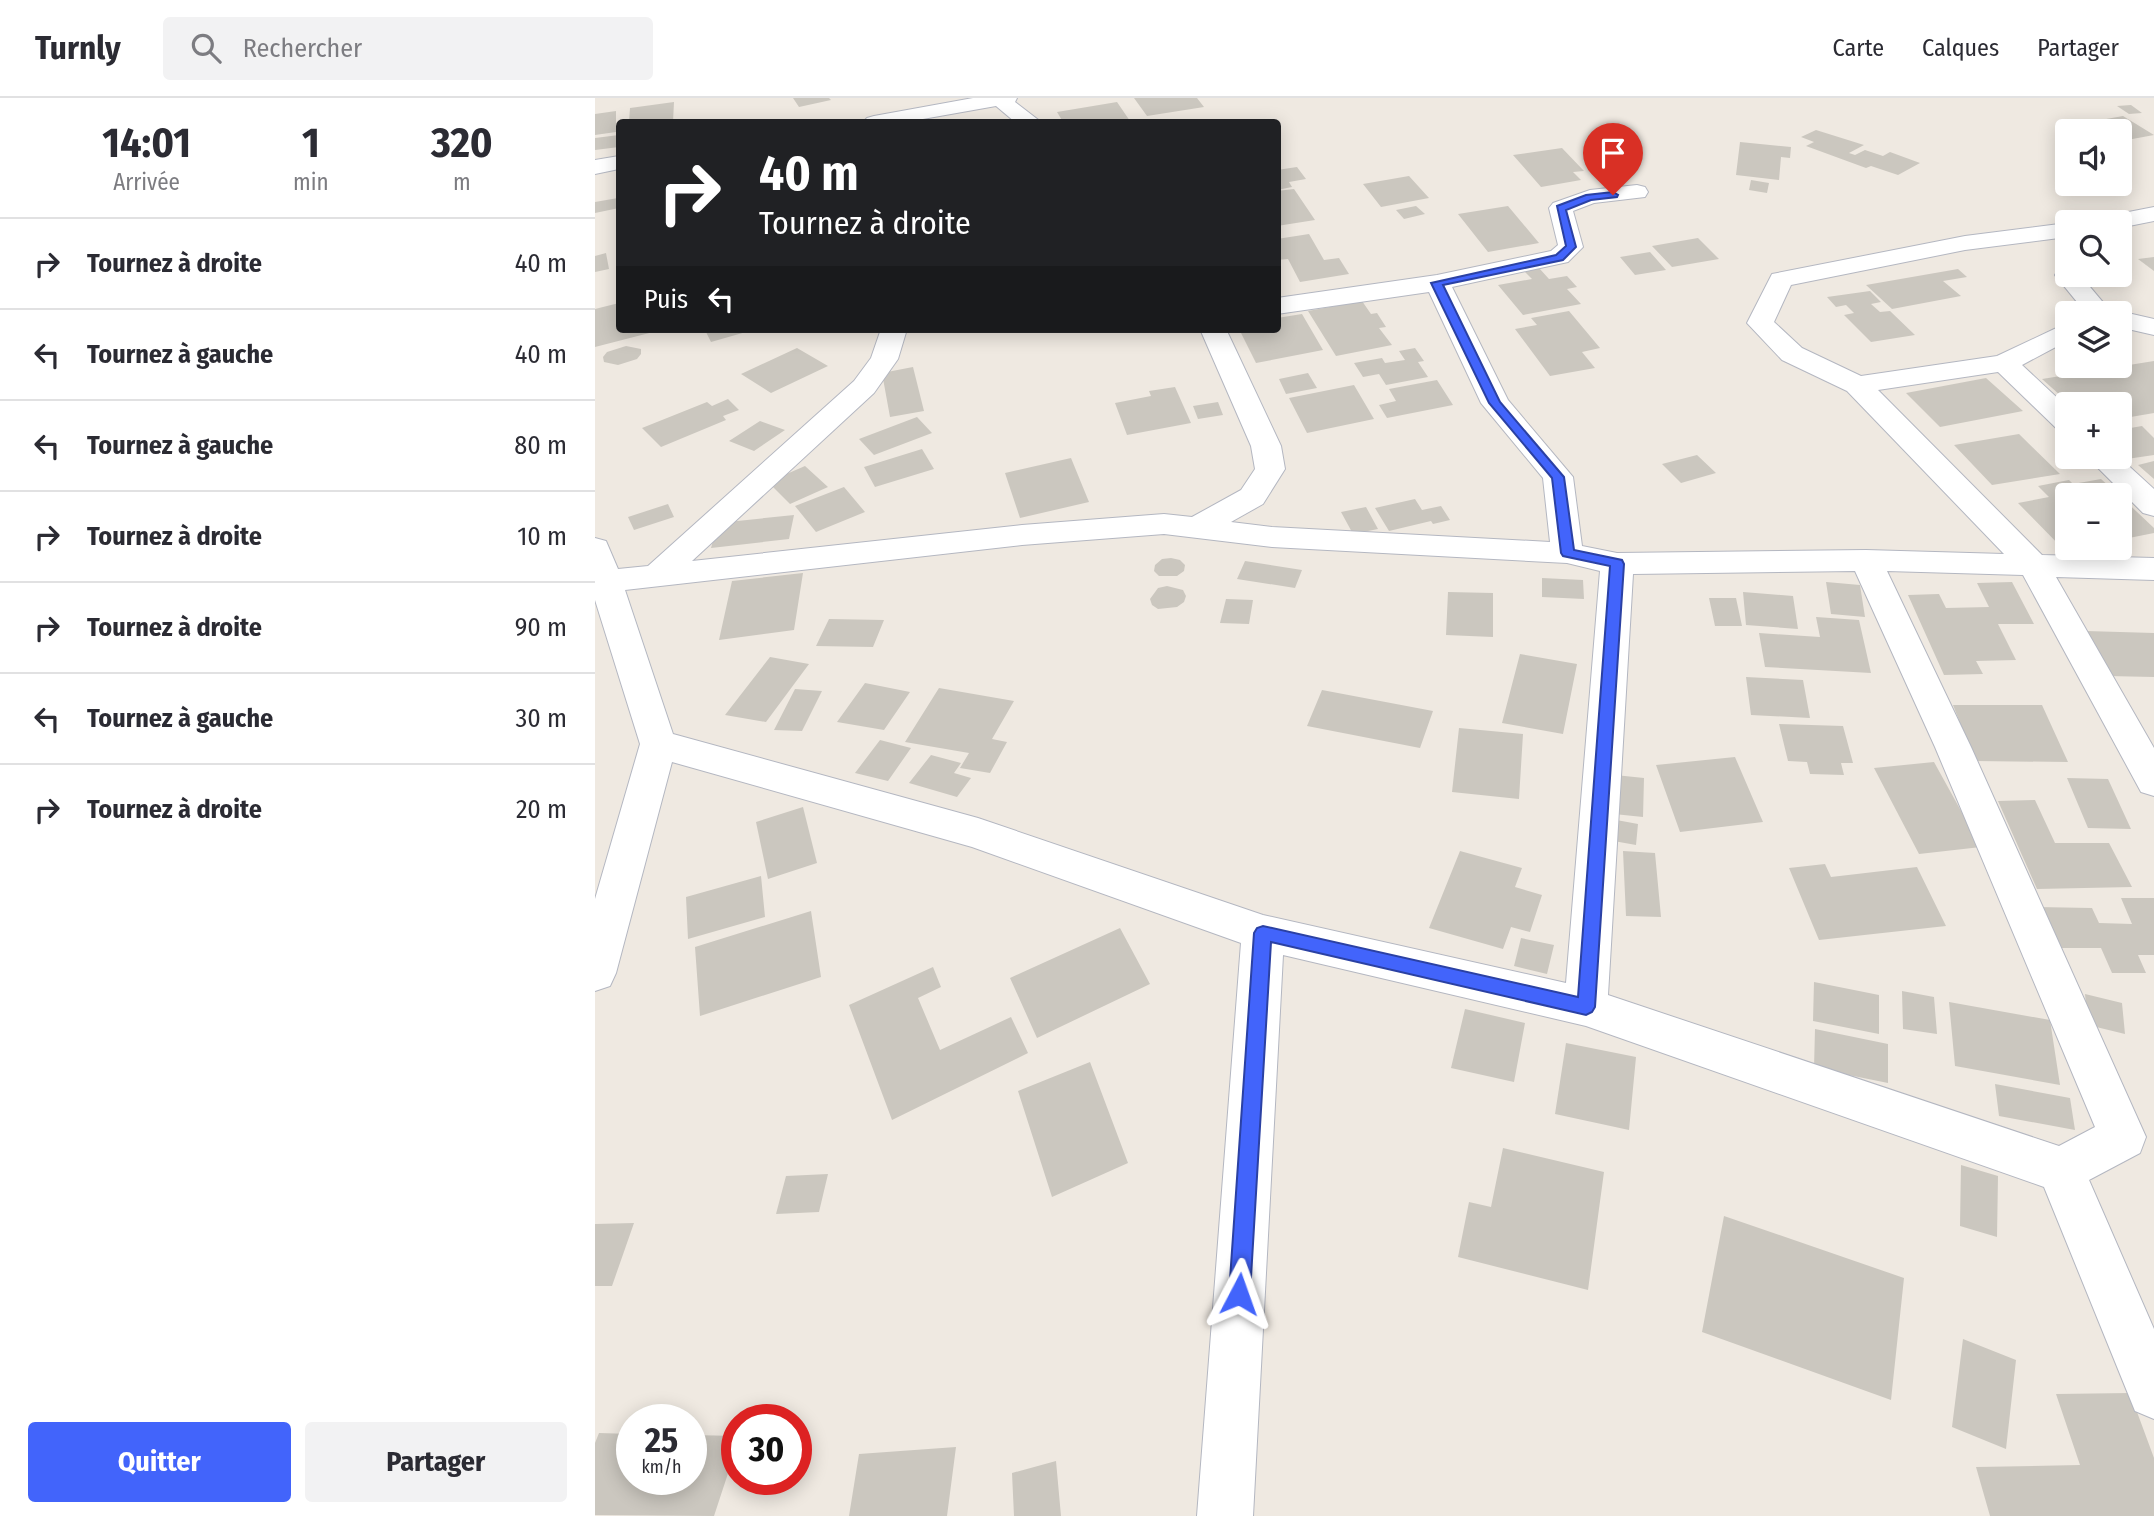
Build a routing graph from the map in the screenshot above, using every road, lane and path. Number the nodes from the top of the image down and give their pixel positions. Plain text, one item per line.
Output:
1 (1002, 98) edge
2 (890, 119) edge
3 (1024, 119) edge
4 (616, 164) edge
5 (595, 167) edge
6 (1637, 192) dead end
7 (2154, 215) edge
8 (2132, 219) edge
9 (2055, 232) edge
10 (2035, 236) junction
11 (2055, 260) edge
12 (1437, 283) junction
13 (2078, 287) edge
14 (2089, 301) edge
15 (1281, 305) edge
16 (2132, 322) edge
17 (2154, 327) edge
18 (893, 333) edge
19 (1215, 333) edge
20 (2055, 337) edge
21 (2004, 363) junction
22 (1857, 385) junction
23 (2055, 412) edge
24 (2115, 469) edge
25 (2154, 506) edge
26 (1198, 528) junction
27 (595, 548) edge
28 (1567, 553) junction
29 (1866, 560) junction
30 (1617, 564) junction
31 (2034, 566) junction
32 (2154, 569) edge
33 (655, 577) junction
34 (600, 583) edge
35 (658, 744) junction
36 (2154, 782) edge
37 (1263, 933) junction
38 (595, 973) edge
39 (1586, 1007) junction
40 (2061, 1170) junction
41 (2154, 1392) edge
42 (1224, 1516) edge

1 - 2 street
1 - 3 street
4 - 5 street
6 - 12 street
7 - 8 street
9 - 10 street
10 - 11 street
10 - 22 street
12 - 15 street
12 - 28 street
13 - 14 street
16 - 17 street
18 - 33 street
19 - 26 street
20 - 21 street
21 - 22 street
21 - 23 street
22 - 31 street
24 - 25 street
26 - 28 street
26 - 33 street
27 - 34 street
28 - 30 street
29 - 30 street
29 - 31 street
29 - 40 street
30 - 39 street
31 - 32 street
31 - 36 street
33 - 34 street
34 - 35 street
35 - 37 street
35 - 38 street
37 - 39 street
37 - 42 street
39 - 40 street
40 - 41 street

